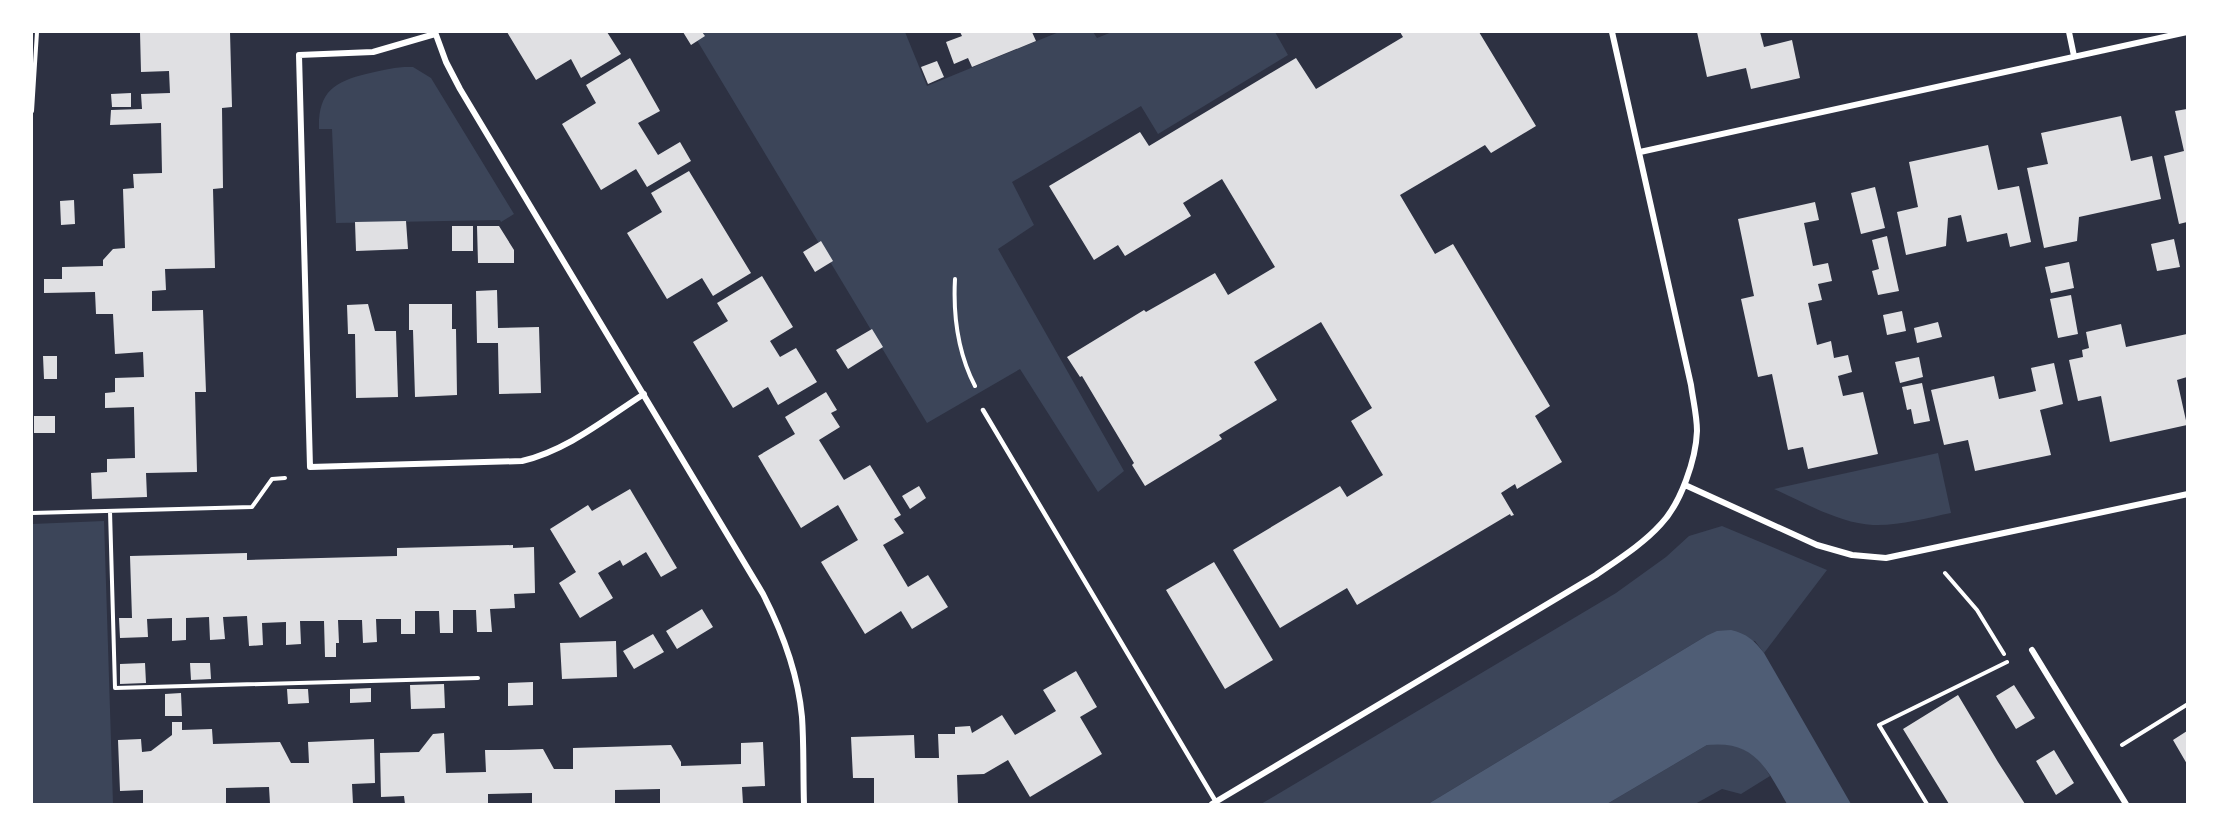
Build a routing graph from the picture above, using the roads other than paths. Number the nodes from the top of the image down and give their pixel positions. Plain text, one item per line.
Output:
1 (1612, 32) edge
2 (2069, 32) edge
3 (2187, 32) edge
4 (435, 33) edge
5 (2074, 56) junction
6 (1640, 152) junction
7 (644, 394) junction
8 (983, 410) road end
9 (1685, 485) junction
10 (2187, 494) edge
11 (2032, 650) road end
12 (1214, 803) edge
13 (804, 804) edge
14 (2126, 804) edge

1 - 6 street
2 - 5 street
3 - 5 street
4 - 7 street
4 - 7 street
5 - 6 street
6 - 9 street
7 - 13 street
8 - 12 lane
9 - 10 street
9 - 12 street
11 - 14 street

